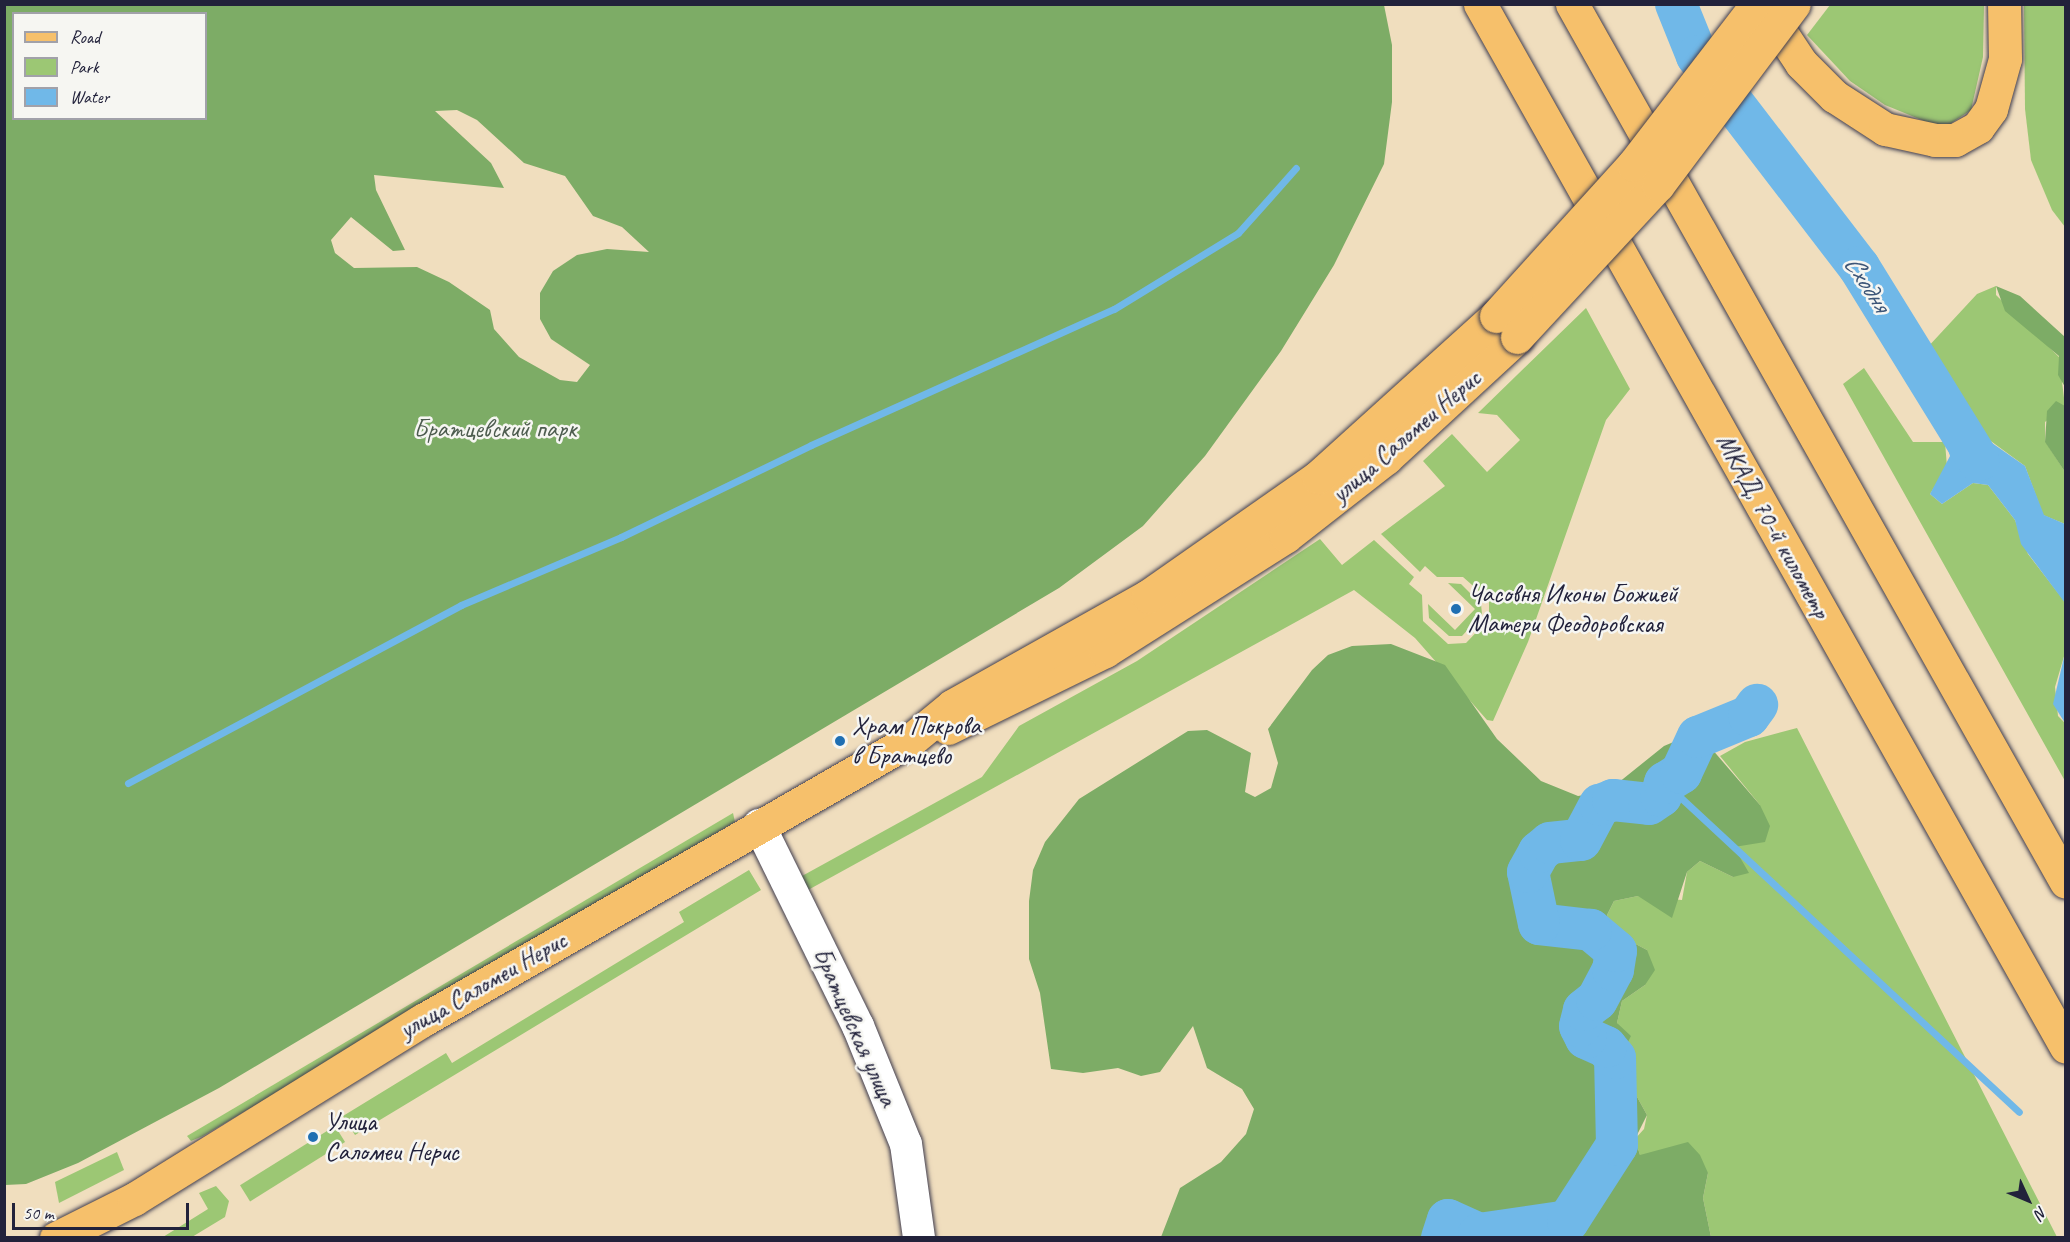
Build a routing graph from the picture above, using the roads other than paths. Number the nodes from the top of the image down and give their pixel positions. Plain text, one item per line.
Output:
1 (1480, 4) edge
2 (1572, 4) edge
3 (1757, 4) edge
4 (1762, 4) edge
5 (1794, 4) edge
6 (2004, 4) edge
7 (1507, 327) junction
8 (759, 825) junction
9 (2066, 882) edge
10 (2066, 1047) edge
11 (57, 1238) edge
12 (919, 1238) edge

1 - 10 main road, МКАД, 70-й километр
2 - 9 main road
3 - 7 main road, улица Саломеи Нерис, bridge
4 - 6 main road
5 - 7 main road, улица Саломеи Нерис, bridge
7 - 8 main road, улица Саломеи Нерис
8 - 11 main road, улица Саломеи Нерис
8 - 12 street, Братцевская улица

